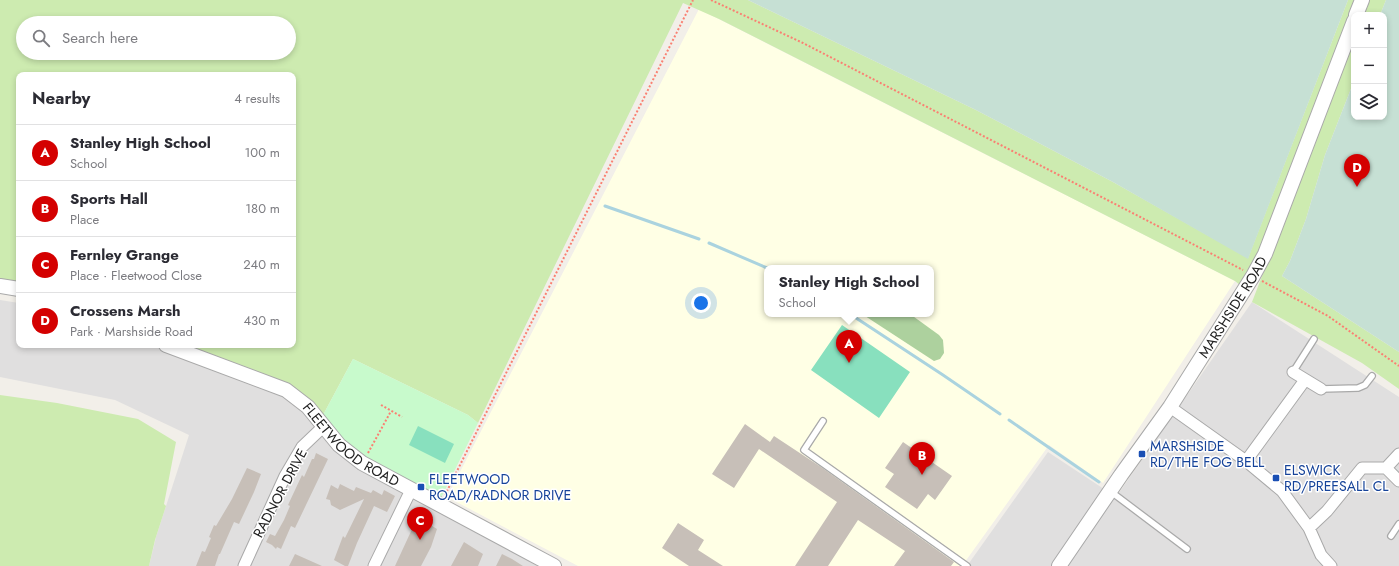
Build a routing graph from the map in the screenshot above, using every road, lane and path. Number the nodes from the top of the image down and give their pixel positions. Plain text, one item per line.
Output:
1 (693, 0) edge
2 (711, 0) edge
3 (1362, 0) edge
4 (1357, 12) edge
5 (1351, 29) edge
6 (1253, 276) junction
7 (0, 286) edge
8 (16, 289) edge
9 (1314, 339) dead end
10 (174, 348) edge
11 (1399, 366) edge
12 (1292, 372) joint
13 (1372, 376) dead end
14 (1305, 380) junction
15 (1321, 390) joint
16 (381, 405) dead end
17 (1170, 407) junction
18 (391, 411) junction
19 (402, 416) dead end
20 (823, 420) dead end
21 (324, 426) junction
22 (1399, 454) edge
23 (1246, 461) junction
24 (362, 463) junction
25 (1386, 468) junction
26 (1399, 481) edge
27 (411, 490) junction
28 (1110, 491) junction
29 (440, 506) junction
30 (1399, 524) edge
31 (1309, 528) junction
32 (1391, 536) dead end
33 (1187, 549) dead end
34 (547, 564) edge
35 (244, 566) edge
36 (374, 566) edge
37 (967, 566) edge
38 (1059, 566) edge
39 (1331, 566) edge

1 - 29 path
2 - 6 path
3 - 4 street
5 - 6 street, MARSHSIDE ROAD
6 - 11 path
6 - 17 street, MARSHSIDE ROAD
7 - 8 street
9 - 12 lane
10 - 21 street, FLEETWOOD ROAD
12 - 14 street
13 - 15 lane
14 - 15 street
14 - 23 street
16 - 18 path
17 - 23 street
17 - 28 street, MARSHSIDE ROAD
18 - 19 path
18 - 24 path
20 - 37 lane
21 - 24 street, FLEETWOOD ROAD
21 - 35 street, RADNOR DRIVE
22 - 25 street
23 - 31 street
24 - 27 street, FLEETWOOD ROAD
25 - 26 street
25 - 31 street
27 - 29 street, FLEETWOOD ROAD
27 - 36 street
28 - 33 lane
28 - 38 street, MARSHSIDE ROAD
29 - 34 street, FLEETWOOD ROAD
30 - 32 lane
31 - 39 street

